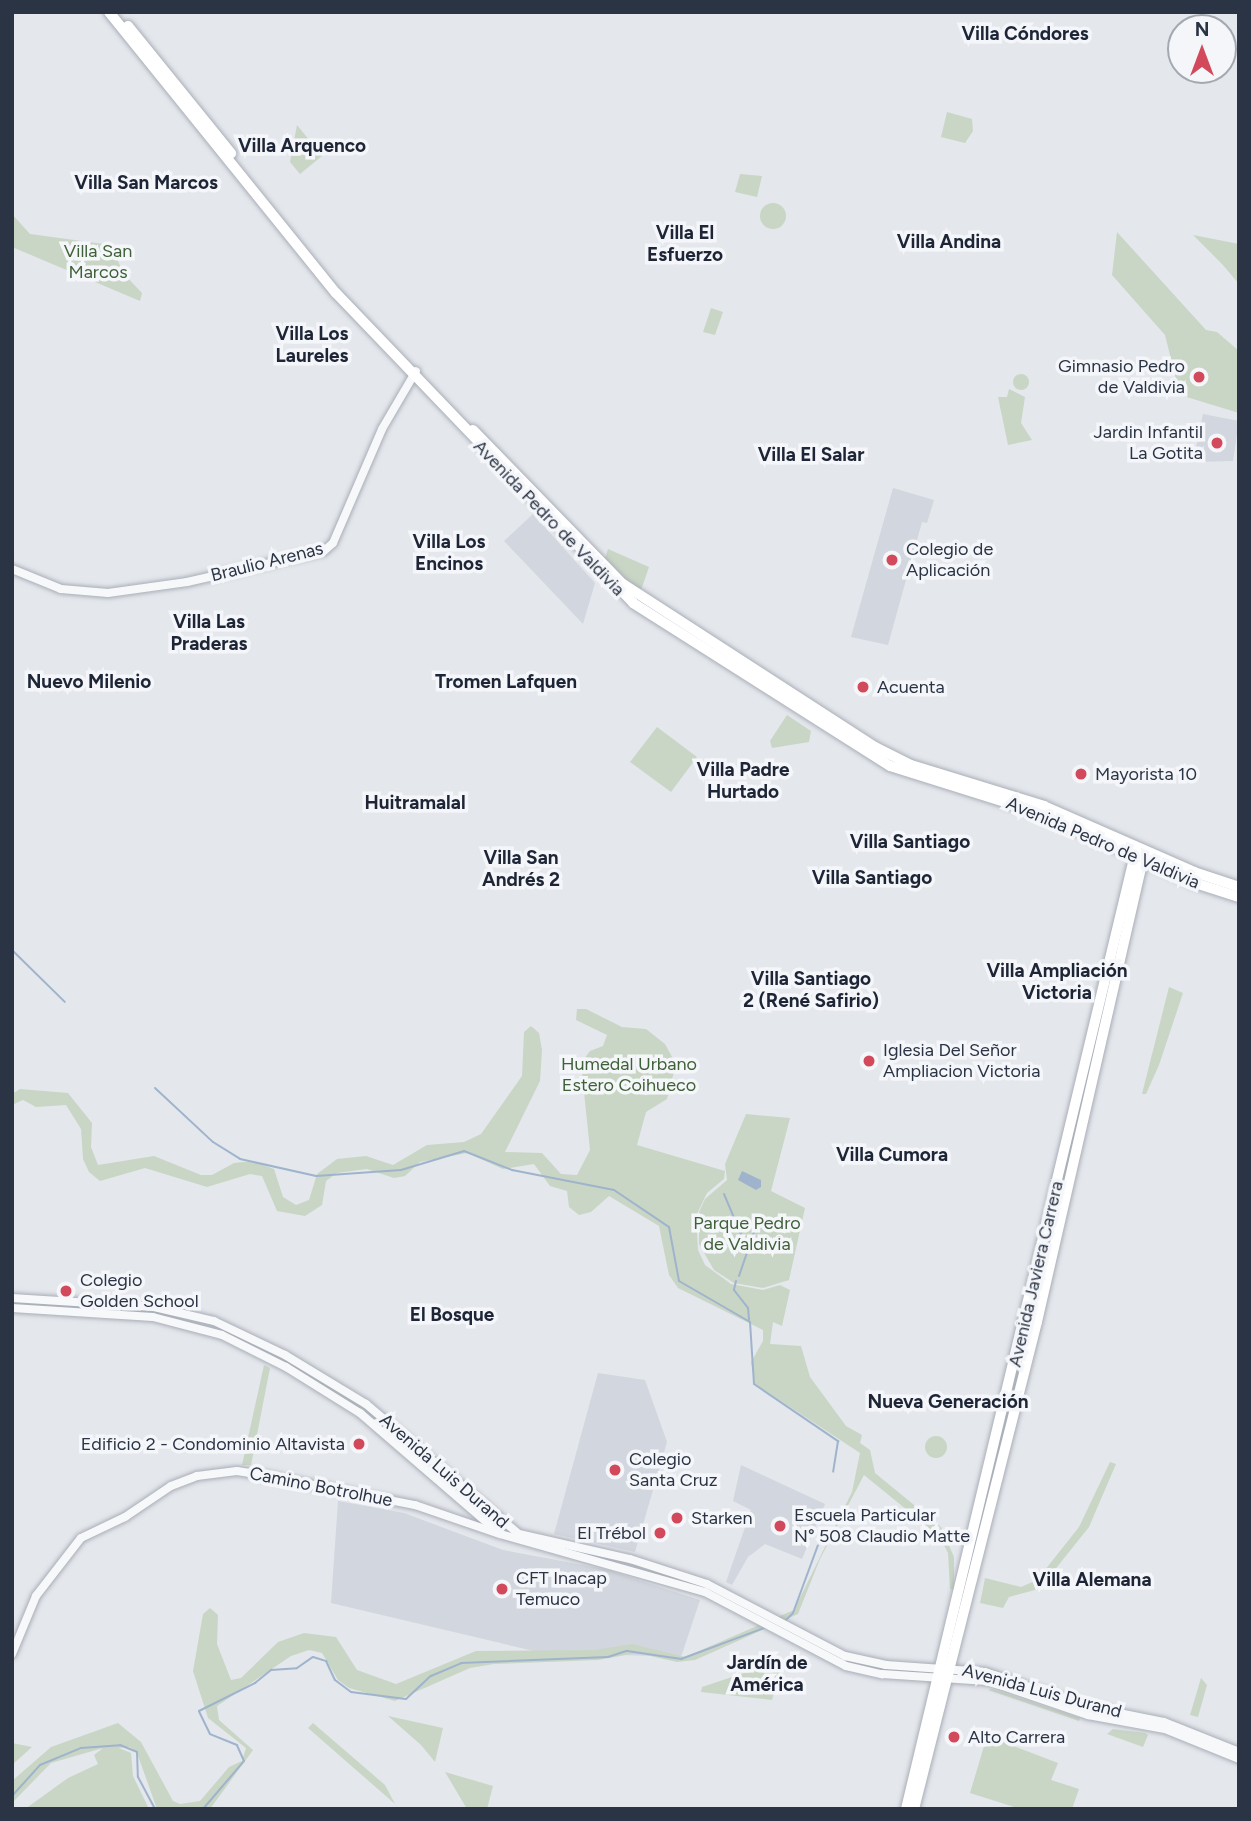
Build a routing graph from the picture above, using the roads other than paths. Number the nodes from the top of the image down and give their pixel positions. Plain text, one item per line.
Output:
1 (109, 12) edge
2 (115, 12) edge
3 (414, 373) junction
4 (12, 569) edge
5 (1140, 853) junction
6 (1239, 887) edge
7 (1239, 897) edge
8 (12, 1298) edge
9 (12, 1308) edge
10 (499, 1534) junction
11 (630, 1559) junction
12 (619, 1565) junction
13 (808, 1646) junction
14 (12, 1654) edge
15 (944, 1672) junction
16 (1126, 1714) junction
17 (1108, 1720) junction
18 (1135, 1723) junction
19 (1239, 1740) edge
20 (927, 1744) junction
21 (1237, 1752) edge
22 (906, 1809) edge
23 (914, 1809) edge

1 - 3 main road, Avenida Pedro de Valdivia
2 - 3 main road, Avenida Pedro de Valdivia
3 - 4 street, Braulio Arenas
3 - 5 main road, Avenida Pedro de Valdivia
3 - 5 main road, Avenida Pedro de Valdivia
5 - 6 main road, Avenida Pedro de Valdivia
5 - 7 main road, Avenida Pedro de Valdivia
5 - 15 main road, Avenida Javiera Carrera
8 - 11 street, Avenida Luis Durand
9 - 10 street, Avenida Luis Durand
10 - 12 street, Avenida Luis Durand
10 - 14 street, Camino Botrolhue
11 - 12 street
11 - 13 street, Avenida Luis Durand
12 - 13 street, Avenida Luis Durand
13 - 15 street, Avenida Luis Durand
15 - 16 street, Avenida Luis Durand
15 - 17 street, Avenida Luis Durand
15 - 20 main road, Avenida Javiera Carrera
16 - 17 street
16 - 18 street
16 - 21 street, Avenida Luis Durand
17 - 18 street, Avenida Luis Durand
18 - 21 street, Avenida Luis Durand
19 - 21 street
20 - 22 main road, Avenida Javiera Carrera
20 - 23 main road, Avenida Javiera Carrera

